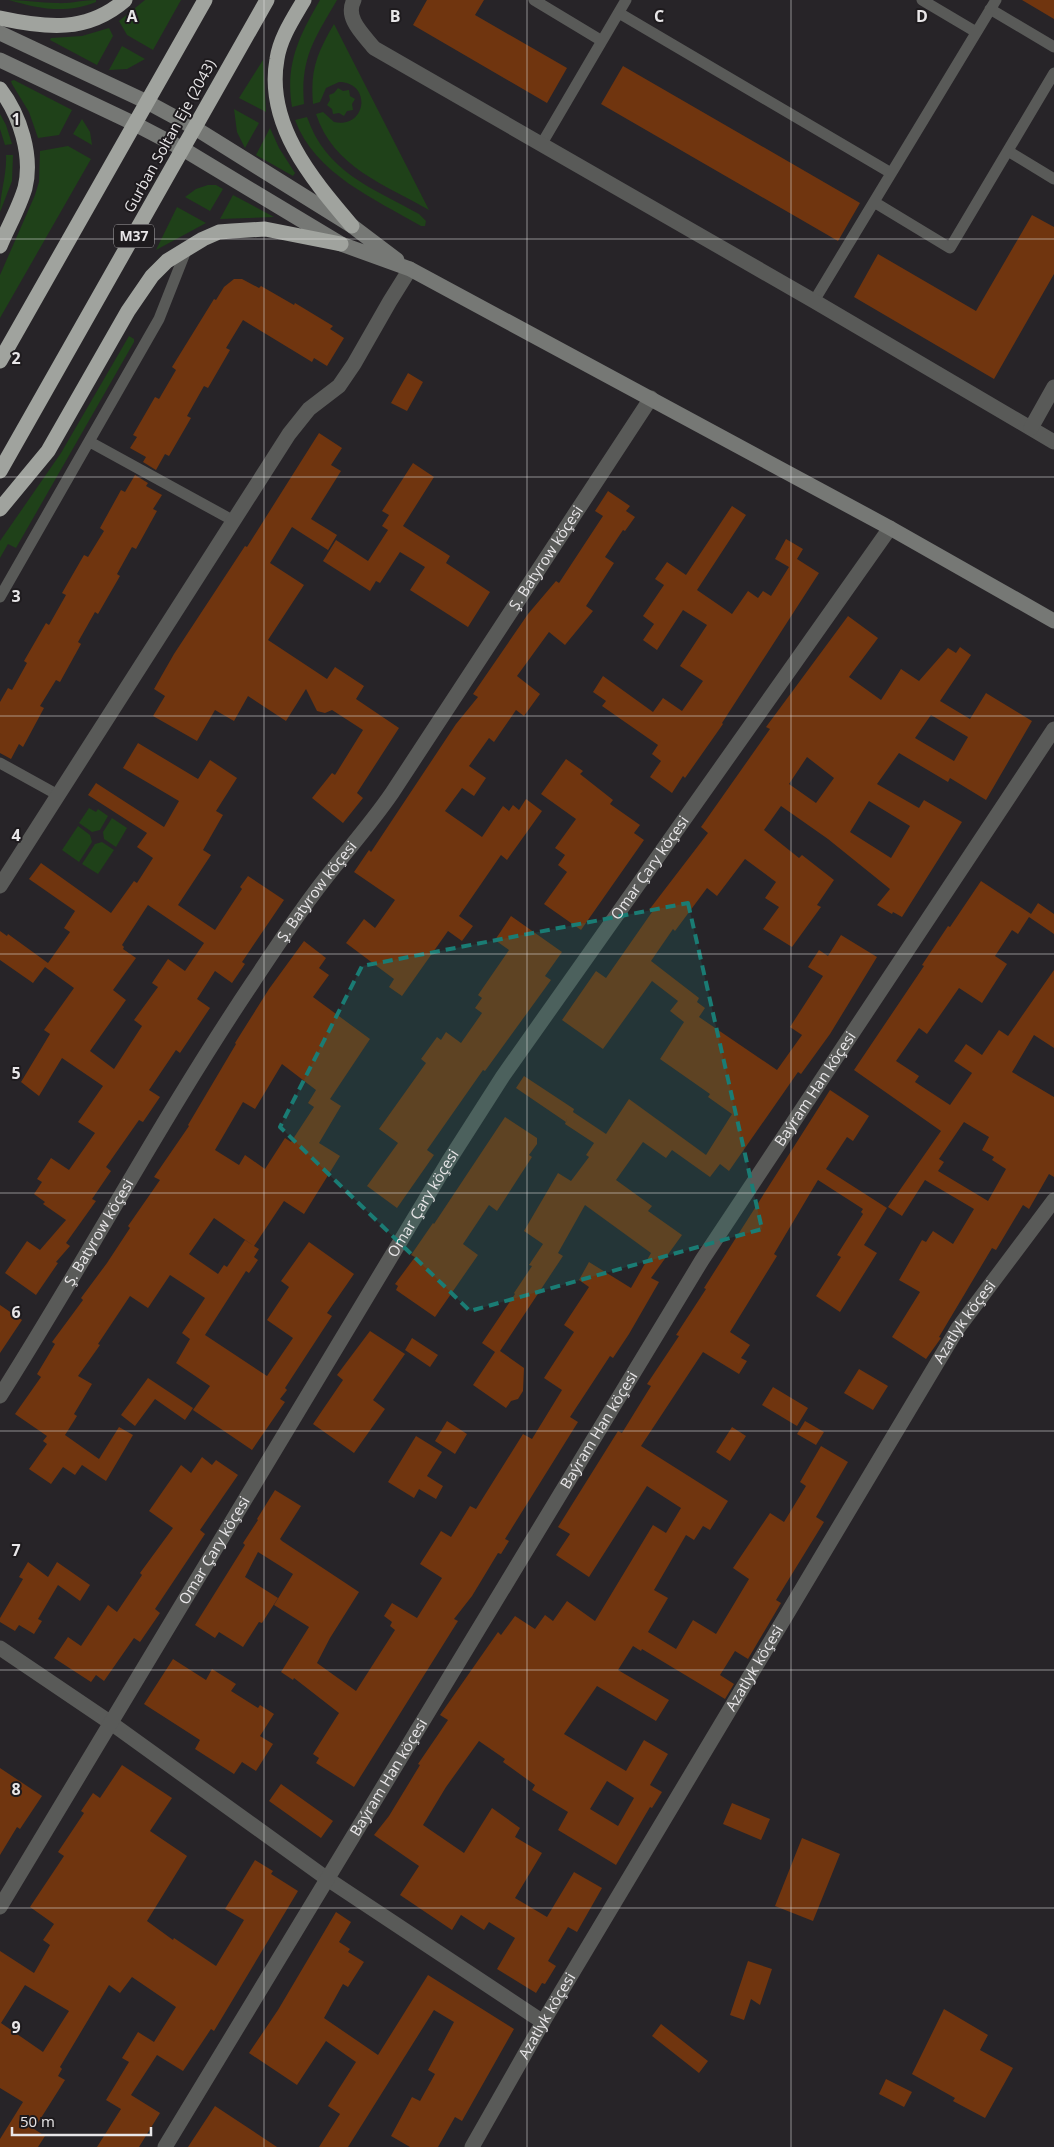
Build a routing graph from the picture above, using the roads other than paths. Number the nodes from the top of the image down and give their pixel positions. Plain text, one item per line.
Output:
1 (125, 0) edge
2 (205, 0) edge
3 (267, 0) edge
4 (304, 0) edge
5 (354, 0) edge
6 (534, 0) edge
7 (626, 0) edge
8 (922, 0) edge
9 (993, 4) edge
10 (618, 13) junction
11 (0, 18) edge
12 (976, 32) junction
13 (0, 33) edge
14 (602, 41) junction
15 (1054, 47) edge
16 (0, 60) edge
17 (1054, 73) edge
18 (0, 89) edge
19 (147, 102) junction
20 (135, 124) junction
21 (194, 128) junction
22 (541, 145) junction
23 (183, 149) junction
24 (1008, 151) junction
25 (891, 173) junction
26 (1054, 180) edge
27 (874, 202) junction
28 (352, 226) junction
29 (341, 244) junction
30 (0, 246) edge
31 (187, 248) junction
32 (410, 269) junction
33 (814, 301) junction
34 (0, 361) edge
35 (1054, 387) edge
36 (651, 398) junction
37 (1030, 428) junction
38 (90, 442) junction
39 (1054, 442) edge
40 (0, 472) edge
41 (0, 509) edge
42 (234, 521) junction
43 (890, 528) junction
44 (0, 598) edge
45 (1054, 621) edge
46 (1054, 729) edge
47 (0, 763) edge
48 (58, 795) junction
49 (0, 886) edge
50 (1054, 1200) edge
51 (0, 1396) edge
52 (0, 1648) edge
53 (111, 1723) junction
54 (326, 1878) junction
55 (0, 1907) edge
56 (543, 2022) junction
57 (165, 2147) edge
58 (472, 2147) edge

1 - 11 highway
2 - 19 highway
3 - 21 highway, Gurban Soltan Eje (2043) / M37
4 - 28 highway
5 - 22 street
6 - 14 lane
7 - 10 lane
8 - 12 lane
9 - 12 lane
9 - 15 lane
10 - 14 lane
10 - 25 lane
12 - 25 lane
13 - 19 street
14 - 22 lane
16 - 20 street
17 - 24 lane
18 - 30 highway
19 - 20 highway
19 - 21 street
20 - 23 street
20 - 34 highway
21 - 23 highway, Gurban Soltan Eje (2043) / M37
21 - 28 street
22 - 33 street
23 - 29 street
23 - 40 highway, Gurban Soltan Eje (2043) / M37
24 - 26 lane
24 - 27 lane
25 - 27 lane
27 - 33 lane
28 - 32 street
29 - 31 highway
29 - 32 street
31 - 38 lane
31 - 41 highway
32 - 36 street
32 - 42 street
33 - 37 street
35 - 37 street
36 - 43 street
36 - 51 street, Ş. Batyrow köçesi
37 - 39 street
38 - 42 lane
38 - 44 lane
42 - 48 street
43 - 45 street
43 - 53 street, Omar Çary köçesi
46 - 54 street, Baýram Han köçesi
47 - 48 lane
48 - 49 street
50 - 56 street, Azatlyk köçesi
52 - 53 street
53 - 54 street
53 - 55 street, Omar Çary köçesi
54 - 56 street
54 - 57 street, Baýram Han köçesi
56 - 58 street, Azatlyk köçesi

